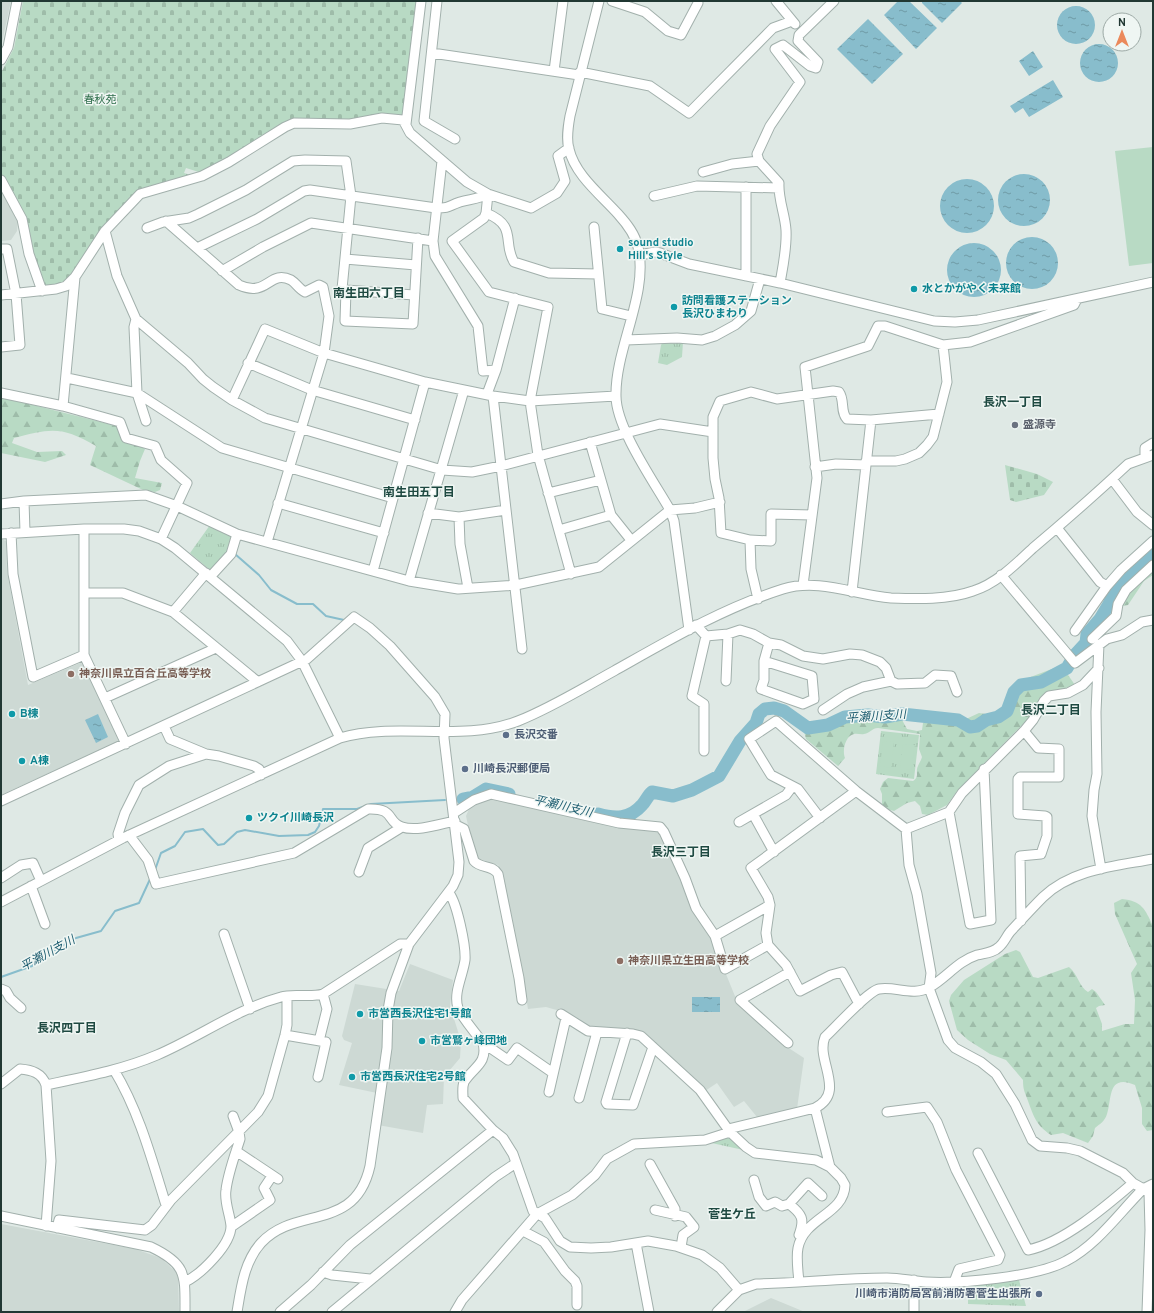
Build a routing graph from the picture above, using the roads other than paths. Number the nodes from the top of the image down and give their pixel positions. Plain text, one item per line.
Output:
1 (17, 1) edge
2 (421, 1) edge
3 (437, 1) edge
4 (563, 1) edge
5 (600, 1) edge
6 (612, 1) edge
7 (776, 1) edge
8 (834, 1) edge
9 (698, 3) dead end
10 (792, 21) junction
11 (802, 30) junction
12 (432, 53) junction
13 (1, 60) edge
14 (554, 72) junction
15 (580, 74) junction
16 (406, 124) junction
17 (455, 139) dead end
18 (569, 148) junction
19 (442, 161) junction
20 (759, 161) junction
21 (703, 172) dead end
22 (1, 180) edge
23 (746, 187) junction
24 (779, 188) junction
25 (488, 194) junction
26 (351, 196) junction
27 (654, 196) dead end
28 (436, 208) junction
29 (486, 213) junction
30 (166, 221) junction
31 (594, 227) dead end
32 (147, 228) dead end
33 (347, 228) junction
34 (105, 231) junction
35 (418, 238) junction
36 (433, 241) junction
37 (198, 248) junction
38 (4, 249) edge
39 (640, 255) junction
40 (345, 259) junction
41 (416, 265) junction
42 (222, 271) junction
43 (598, 274) junction
44 (746, 276) junction
45 (75, 277) junction
46 (760, 278) junction
47 (1153, 282) edge
48 (780, 283) junction
49 (346, 290) junction
50 (42, 291) junction
51 (16, 294) junction
52 (1, 295) edge
53 (414, 295) junction
54 (514, 298) junction
55 (1076, 299) junction
56 (631, 316) junction
57 (136, 319) junction
58 (626, 340) junction
59 (943, 345) junction
60 (1, 347) edge
61 (324, 353) junction
62 (248, 363) junction
63 (496, 370) junction
64 (66, 378) junction
65 (425, 382) junction
66 (312, 390) junction
67 (464, 390) junction
68 (1, 393) edge
69 (137, 393) junction
70 (490, 395) junction
71 (807, 395) junction
72 (616, 396) junction
73 (232, 400) junction
74 (530, 401) junction
75 (63, 406) junction
76 (939, 414) junction
77 (415, 420) junction
78 (871, 420) junction
79 (146, 421) dead end
80 (300, 429) junction
81 (713, 432) junction
82 (627, 433) junction
83 (590, 442) junction
84 (1153, 443) edge
85 (538, 456) junction
86 (1149, 456) edge
87 (404, 460) junction
88 (866, 463) junction
89 (501, 466) junction
90 (290, 467) junction
91 (815, 467) junction
92 (442, 470) junction
93 (1112, 479) junction
94 (601, 480) junction
95 (548, 493) junction
96 (393, 498) junction
97 (24, 501) junction
98 (720, 502) junction
99 (278, 503) junction
100 (1, 504) edge
101 (177, 506) junction
102 (506, 510) junction
103 (670, 510) junction
104 (428, 513) junction
105 (611, 515) junction
106 (812, 515) junction
107 (460, 517) junction
108 (1153, 525) edge
109 (1057, 528) junction
110 (84, 529) junction
111 (559, 530) junction
112 (25, 532) junction
113 (11, 533) junction
114 (384, 533) junction
115 (1, 534) edge
116 (237, 534) junction
117 (161, 539) junction
118 (631, 540) junction
119 (750, 540) junction
120 (1153, 541) edge
121 (267, 542) junction
122 (1153, 565) edge
123 (373, 572) junction
124 (571, 574) junction
125 (208, 575) junction
126 (1001, 575) junction
127 (408, 582) junction
128 (516, 585) junction
129 (803, 585) junction
130 (1107, 586) junction
131 (468, 588) junction
132 (852, 592) junction
133 (84, 593) junction
134 (758, 599) junction
135 (173, 612) junction
136 (1153, 620) edge
137 (692, 627) junction
138 (1075, 631) dead end
139 (728, 634) junction
140 (706, 636) junction
141 (1096, 641) junction
142 (769, 643) junction
143 (216, 648) junction
144 (522, 649) dead end
145 (84, 655) junction
146 (302, 661) junction
147 (764, 661) junction
148 (1099, 668) junction
149 (726, 681) dead end
150 (891, 681) junction
151 (258, 682) junction
152 (957, 692) dead end
153 (105, 698) junction
154 (823, 710) dead end
155 (164, 726) junction
156 (444, 731) junction
157 (1024, 731) junction
158 (340, 738) junction
159 (126, 744) junction
160 (704, 751) dead end
161 (206, 754) junction
162 (984, 769) junction
163 (261, 775) junction
164 (792, 787) junction
165 (856, 791) junction
166 (1, 801) edge
167 (949, 812) junction
168 (753, 814) junction
169 (454, 816) junction
170 (820, 818) junction
171 (739, 822) dead end
172 (402, 827) junction
173 (906, 829) junction
174 (129, 835) junction
175 (119, 840) junction
176 (774, 852) junction
177 (1153, 859) edge
178 (1101, 869) junction
179 (359, 872) dead end
180 (1, 878) edge
181 (41, 881) junction
182 (31, 886) junction
183 (449, 893) junction
184 (1, 902) edge
185 (770, 905) junction
186 (1021, 921) junction
187 (45, 924) dead end
188 (224, 934) dead end
189 (715, 936) junction
190 (409, 944) junction
191 (768, 945) junction
192 (790, 972) junction
193 (929, 988) junction
194 (1, 989) edge
195 (323, 994) junction
196 (287, 996) junction
197 (522, 1000) dead end
198 (859, 1004) junction
199 (21, 1008) dead end
200 (250, 1009) junction
201 (597, 1032) junction
202 (627, 1033) junction
203 (285, 1035) junction
204 (319, 1041) junction
205 (483, 1043) junction
206 (788, 1043) dead end
207 (653, 1047) junction
208 (114, 1070) junction
209 (553, 1074) junction
210 (318, 1077) dead end
211 (1, 1084) edge
212 (46, 1085) junction
213 (549, 1092) dead end
214 (580, 1098) dead end
215 (815, 1108) junction
216 (887, 1112) dead end
217 (233, 1116) dead end
218 (493, 1130) junction
219 (729, 1131) junction
220 (239, 1132) junction
221 (236, 1151) junction
222 (978, 1153) dead end
223 (516, 1163) junction
224 (650, 1164) dead end
225 (830, 1167) junction
226 (754, 1180) dead end
227 (1133, 1183) junction
228 (1153, 1184) edge
229 (1143, 1189) junction
230 (822, 1196) dead end
231 (789, 1204) junction
232 (166, 1205) junction
233 (655, 1210) dead end
234 (537, 1214) junction
235 (1, 1216) edge
236 (675, 1216) junction
237 (46, 1226) junction
238 (231, 1227) junction
239 (57, 1228) junction
240 (1151, 1230) edge
241 (523, 1231) junction
242 (801, 1239) junction
243 (636, 1243) junction
244 (681, 1247) junction
245 (323, 1272) junction
246 (370, 1279) junction
247 (914, 1280) junction
248 (185, 1282) junction
249 (799, 1282) junction
250 (954, 1282) junction
251 (739, 1290) junction
252 (577, 1305) dead end
253 (184, 1312) edge
254 (237, 1312) edge
255 (280, 1312) edge
256 (332, 1312) edge
257 (455, 1312) edge
258 (649, 1312) edge
259 (717, 1312) edge
260 (914, 1312) edge
261 (1147, 1312) edge

1 - 13 street
2 - 16 street
3 - 12 street
4 - 14 street
5 - 15 street
6 - 9 street
7 - 10 street
8 - 11 street
10 - 11 street
10 - 15 street
11 - 20 street
12 - 14 street
12 - 17 street
14 - 15 street
15 - 18 street
16 - 19 street
16 - 34 street
18 - 25 street
18 - 39 street
19 - 25 street
19 - 28 street
20 - 21 street
20 - 24 street
22 - 50 street
23 - 24 street
23 - 27 street
23 - 44 street
24 - 48 street
25 - 28 street
25 - 29 street
26 - 28 street
26 - 30 street
26 - 33 street
26 - 37 street
28 - 36 street
29 - 43 street
29 - 54 street
30 - 32 street
30 - 37 street
31 - 43 street
33 - 35 street
33 - 40 street
33 - 42 street
34 - 45 street
34 - 57 street
35 - 36 street
35 - 41 street
36 - 63 street
37 - 42 street
38 - 51 street
39 - 44 street
39 - 56 street
40 - 41 street
40 - 49 street
41 - 53 street
42 - 61 street
43 - 56 street
44 - 46 street
45 - 50 street
45 - 64 street
46 - 48 street
46 - 58 street
47 - 55 street
48 - 55 street
49 - 53 street
49 - 53 street
50 - 51 street
51 - 52 street
51 - 60 street
54 - 63 street
54 - 74 street
55 - 59 street
56 - 58 street
57 - 69 street
57 - 73 street
58 - 72 street
59 - 71 street
59 - 76 street
61 - 62 street
61 - 65 street
61 - 66 street
62 - 66 street
62 - 73 street
63 - 70 street
64 - 69 street
64 - 75 street
65 - 67 street
65 - 77 street
66 - 77 street
66 - 80 street
67 - 70 street
67 - 92 street
68 - 75 street
69 - 79 street
69 - 90 street
70 - 74 street
70 - 89 street
71 - 78 street
71 - 81 street
71 - 91 street
72 - 74 street
72 - 82 street
73 - 80 street
74 - 85 street
75 - 101 street
76 - 78 street
76 - 88 street
77 - 87 street
78 - 88 street
80 - 87 street
80 - 90 street
81 - 82 street
81 - 98 street
82 - 83 street
82 - 103 street
83 - 85 street
83 - 94 street
84 - 86 street
85 - 89 street
85 - 95 street
86 - 93 street
87 - 92 street
87 - 96 street
88 - 91 street
88 - 132 street
89 - 92 street
89 - 102 street
90 - 96 street
90 - 99 street
91 - 106 street
92 - 104 street
93 - 108 street
93 - 109 street
94 - 95 street
94 - 105 street
95 - 111 street
96 - 114 street
97 - 100 street
97 - 101 street
97 - 112 street
98 - 103 street
98 - 119 street
99 - 114 street
99 - 121 street
101 - 116 street
101 - 117 street
102 - 107 street
102 - 128 street
103 - 118 street
103 - 137 street
104 - 107 street
104 - 127 street
105 - 111 street
105 - 118 street
106 - 119 street
106 - 129 street
107 - 131 street
109 - 126 street
109 - 130 street
110 - 112 street
110 - 117 street
110 - 133 street
111 - 124 street
112 - 113 street
113 - 115 street
113 - 145 street
114 - 123 street
116 - 121 street
116 - 125 street
117 - 125 street
118 - 124 street
119 - 134 street
120 - 130 street
121 - 123 street
122 - 141 street
123 - 127 street
124 - 128 street
125 - 135 street
125 - 146 street
126 - 132 street
126 - 141 street
127 - 131 street
128 - 131 street
128 - 144 street
129 - 132 street
129 - 134 street
130 - 138 street
133 - 135 street
133 - 145 street
134 - 137 street
135 - 143 street
136 - 141 street
137 - 140 street
137 - 156 street
139 - 140 street
139 - 142 street
139 - 149 street
140 - 160 street
141 - 148 street
142 - 147 street
142 - 150 street
143 - 151 street
143 - 153 street
145 - 153 street
146 - 151 street
146 - 156 street
146 - 158 street
147 - 147 street
148 - 157 street
148 - 178 street
150 - 152 street
150 - 154 street
151 - 155 street
153 - 159 street
155 - 159 street
155 - 161 street
156 - 158 street
156 - 169 street
157 - 162 street
157 - 186 street
158 - 163 street
159 - 166 street
161 - 163 street
161 - 175 street
162 - 167 street
162 - 167 street
163 - 174 street
164 - 165 street
164 - 168 street
164 - 170 street
165 - 170 street
165 - 173 street
167 - 173 street
168 - 171 street
168 - 176 street
169 - 172 street
169 - 183 street
169 - 189 street
169 - 197 street
170 - 176 street
172 - 174 street
172 - 179 street
173 - 193 street
174 - 175 street
175 - 181 street
176 - 185 street
177 - 178 street
178 - 186 street
180 - 181 street
181 - 182 street
182 - 184 street
182 - 187 street
183 - 190 street
183 - 205 street
185 - 189 street
185 - 191 street
186 - 193 street
188 - 200 street
189 - 191 street
190 - 195 street
190 - 254 street
191 - 192 street
192 - 198 street
192 - 206 street
193 - 198 street
193 - 227 street
194 - 199 street
195 - 196 street
195 - 204 street
196 - 200 street
196 - 203 street
198 - 215 street
200 - 208 street
201 - 202 street
201 - 209 street
201 - 214 street
202 - 207 street
202 - 207 street
203 - 204 street
203 - 220 street
204 - 210 street
205 - 209 street
205 - 218 street
207 - 219 street
208 - 212 street
208 - 232 street
209 - 213 street
211 - 212 street
212 - 237 street
215 - 219 street
215 - 225 street
216 - 250 street
217 - 220 street
218 - 223 street
218 - 245 street
219 - 225 street
219 - 234 street
220 - 221 street
220 - 232 street
221 - 238 street
221 - 238 street
222 - 227 street
223 - 234 street
223 - 246 street
224 - 236 street
225 - 242 street
226 - 231 street
227 - 229 street
228 - 229 street
229 - 240 street
229 - 250 street
230 - 231 street
231 - 242 street
232 - 239 street
233 - 236 street
234 - 241 street
234 - 243 street
235 - 237 street
236 - 244 street
237 - 239 street
238 - 248 street
239 - 248 street
240 - 261 street
241 - 252 street
241 - 257 street
242 - 249 street
243 - 244 street
243 - 258 street
244 - 251 street
245 - 246 street
245 - 255 street
246 - 256 street
247 - 249 street
247 - 250 street
247 - 260 street
248 - 253 street
249 - 251 street
251 - 259 street

